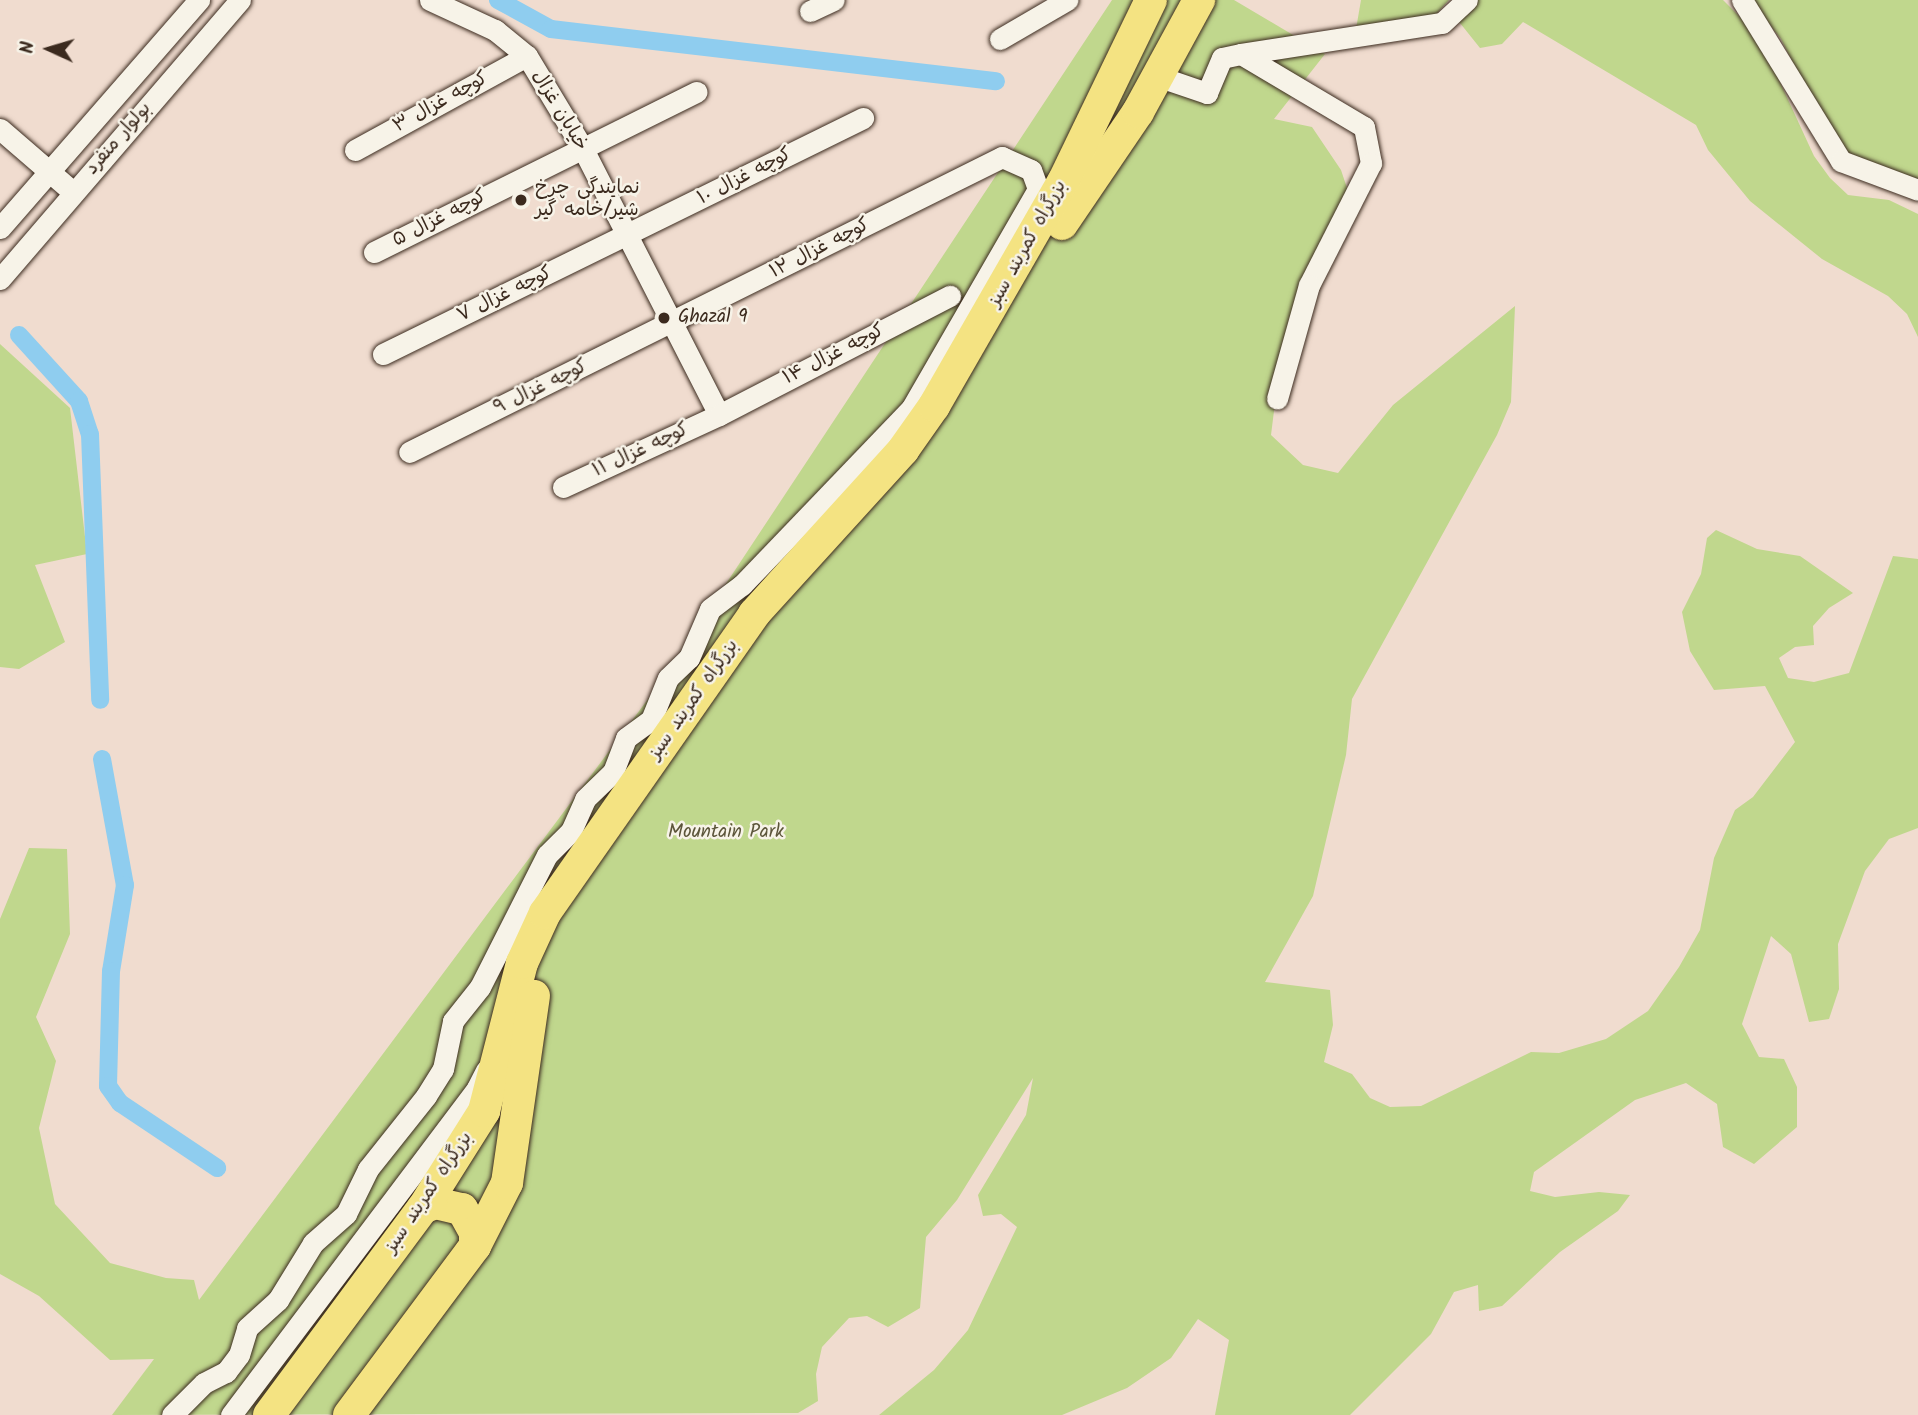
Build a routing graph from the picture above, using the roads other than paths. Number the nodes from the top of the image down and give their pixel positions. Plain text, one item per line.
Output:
1 (199, 0) edge
2 (240, 0) edge
3 (430, 0) edge
4 (834, 0) edge
5 (1067, 0) edge
6 (1151, 0) edge
7 (1199, 0) edge
8 (1467, 0) edge
9 (1742, 0) edge
10 (810, 11) dead end
11 (1000, 39) dead end
12 (1241, 54) junction
13 (527, 56) junction
14 (1157, 76) junction
15 (1105, 90) junction
16 (697, 92) dead end
17 (1138, 112) junction
18 (863, 118) dead end
19 (0, 129) edge
20 (582, 147) junction
21 (355, 150) dead end
22 (48, 171) junction
23 (1918, 190) edge
24 (73, 192) junction
25 (0, 228) edge
26 (627, 236) junction
27 (374, 252) dead end
28 (0, 279) edge
29 (950, 296) dead end
30 (672, 324) junction
31 (383, 354) dead end
32 (1277, 399) dead end
33 (719, 415) junction
34 (409, 452) dead end
35 (563, 487) dead end
36 (506, 1027) junction
37 (422, 1208) junction
38 (475, 1246) junction
39 (172, 1415) edge
40 (231, 1415) edge
41 (269, 1415) edge
42 (349, 1415) edge

1 - 22 street, بولوار منفرد
2 - 24 street, بولوار منفرد
3 - 13 street, خیابان غزال
4 - 10 street
5 - 11 street
6 - 15 highway, بزرگراه کمربند سبز
7 - 14 highway, بزرگراه کمربند سبز
8 - 12 street
9 - 23 street
12 - 14 street
12 - 32 street
13 - 20 street, خیابان غزال
13 - 21 street, کوچه غزال ۳
14 - 17 highway, بزرگراه کمربند سبز
15 - 17 highway
15 - 36 highway, بزرگراه کمربند سبز
16 - 20 street, کوچه غزال ۵
17 - 38 highway, بزرگراه کمربند سبز
18 - 26 street, کوچه غزال ۱۰
19 - 22 street
20 - 26 street, خیابان غزال
20 - 27 street, کوچه غزال ۵
22 - 24 street
22 - 25 street, بولوار منفرد
24 - 28 street, بولوار منفرد
26 - 30 street, خیابان غزال
26 - 31 street, کوچه غزال ۷
29 - 33 street, کوچه غزال ۱۴
30 - 33 street, خیابان غزال
30 - 34 street, کوچه غزال ۹
30 - 39 street, کوچه غزال ۱۲
33 - 35 street, کوچه غزال ۱۱
36 - 37 highway, بزرگراه کمربند سبز
36 - 40 street
37 - 38 highway
37 - 41 highway, بزرگراه کمربند سبز
38 - 42 highway, بزرگراه کمربند سبز

